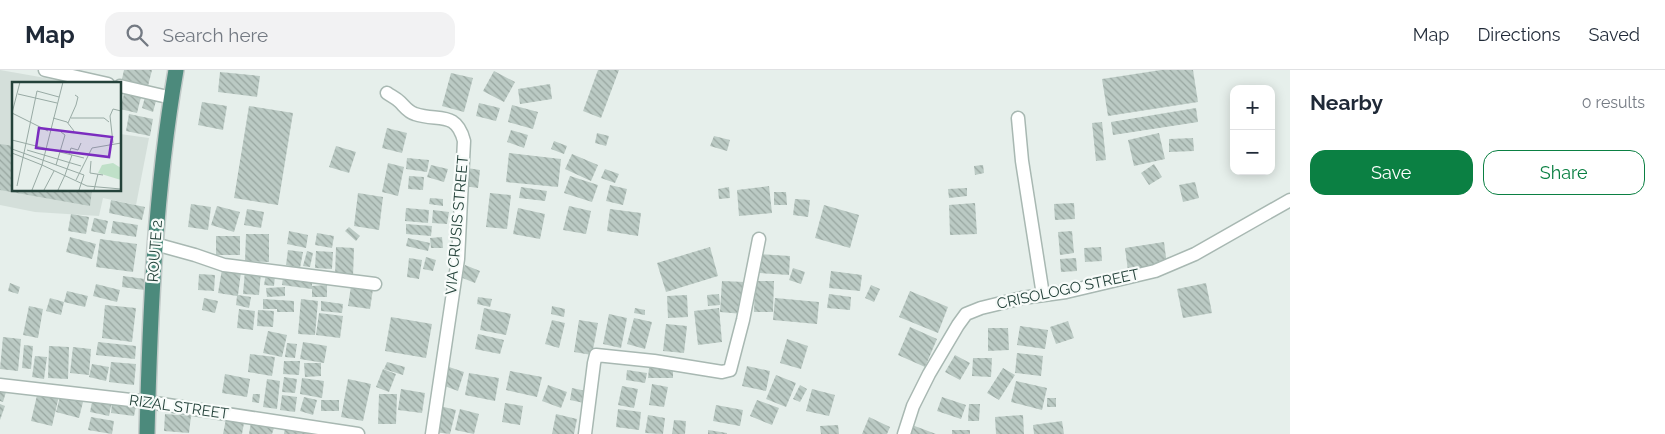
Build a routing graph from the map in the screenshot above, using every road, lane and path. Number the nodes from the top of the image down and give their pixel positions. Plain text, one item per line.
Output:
1 (45, 70) edge
2 (176, 70) edge
3 (99, 82) edge
4 (121, 86) edge
5 (387, 93) dead end
6 (172, 98) junction
7 (1018, 118) dead end
8 (1290, 200) edge
9 (758, 239) dead end
10 (155, 244) junction
11 (374, 284) dead end
12 (1043, 295) junction
13 (0, 384) edge
14 (148, 402) junction
15 (147, 434) edge
16 (358, 434) edge
17 (432, 434) edge
18 (585, 434) edge
19 (904, 434) edge

1 - 3 street
2 - 6 highway, ROUTE 2
4 - 6 street
5 - 17 street, VIA CRUSIS STREET
6 - 10 highway, ROUTE 2
7 - 12 street
8 - 12 street, CRISOLOGO STREET
9 - 18 street
10 - 11 street
10 - 14 highway, ROUTE 2
12 - 19 street, CRISOLOGO STREET
13 - 14 street, RIZAL STREET
14 - 15 highway, ROUTE 2
14 - 16 street, RIZAL STREET

